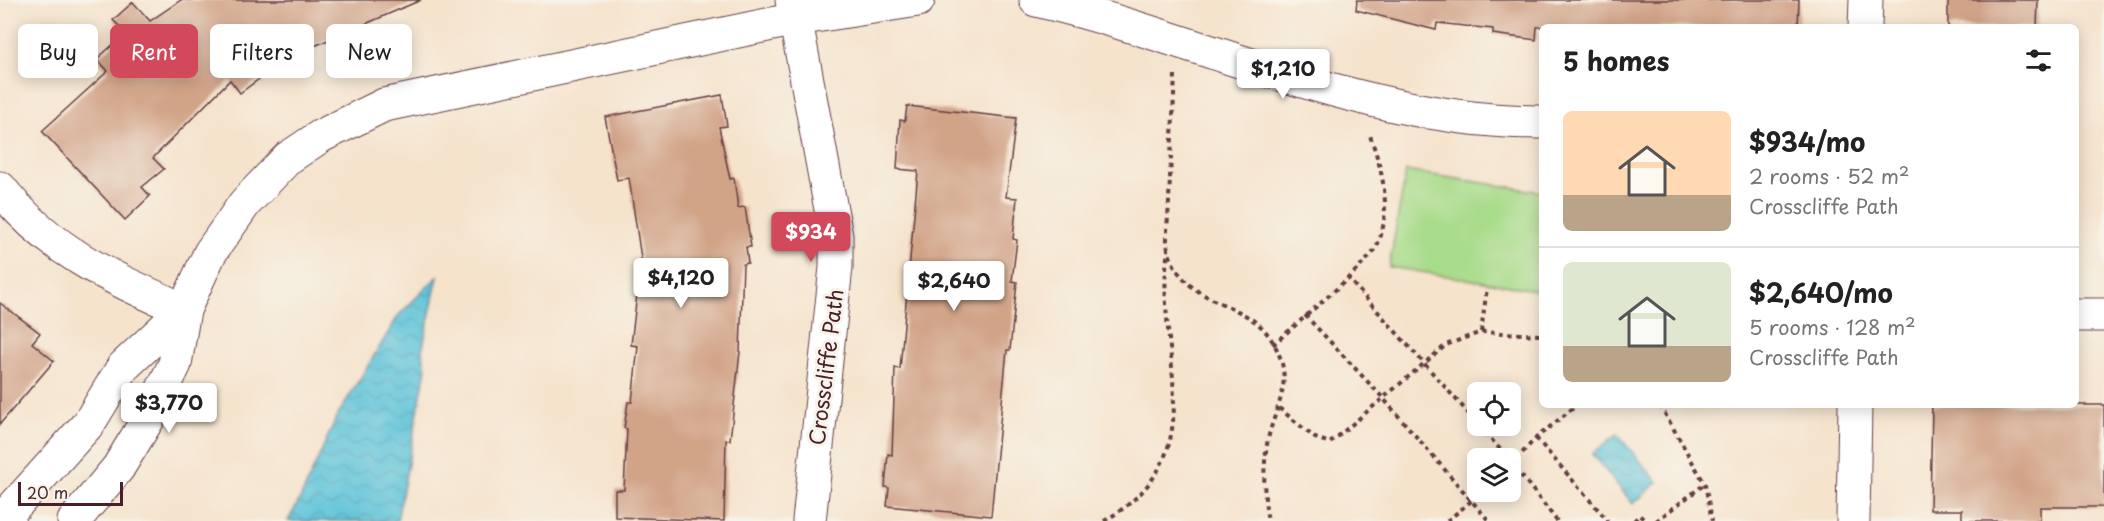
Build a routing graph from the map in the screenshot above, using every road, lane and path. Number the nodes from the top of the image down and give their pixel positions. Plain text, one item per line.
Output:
1 (918, 0) edge
2 (1036, 0) edge
3 (1866, 0) edge
4 (794, 9) edge
5 (1865, 24) edge
6 (1175, 69) dead end
7 (1539, 122) edge
8 (1367, 127) dead end
9 (0, 188) edge
10 (1168, 249) junction
11 (1347, 277) junction
12 (1487, 288) dead end
13 (184, 310) junction
14 (1305, 315) junction
15 (2079, 315) edge
16 (2104, 315) edge
17 (1481, 332) junction
18 (1539, 335) edge
19 (1273, 345) junction
20 (1423, 364) junction
21 (1382, 397) junction
22 (1278, 407) junction
23 (1572, 408) edge
24 (1662, 408) edge
25 (1855, 408) edge
26 (1467, 413) edge
27 (1488, 436) edge
28 (1536, 438) junction
29 (1499, 448) edge
30 (1521, 452) edge
31 (1521, 475) edge
32 (1705, 484) junction
33 (1467, 493) edge
34 (1471, 502) edge
35 (1475, 502) edge
36 (1, 521) edge
37 (74, 521) edge
38 (809, 521) edge
39 (1105, 521) edge
40 (1268, 521) edge
41 (1447, 521) edge
42 (1489, 521) edge
43 (1557, 521) edge
44 (1608, 521) edge
45 (1634, 521) edge
46 (1646, 521) edge
47 (1656, 521) edge
48 (1712, 521) edge
49 (1853, 521) edge

1 - 4 street
2 - 7 street
3 - 5 street
4 - 13 street
4 - 38 street, Crosscliffe Path
6 - 10 path
8 - 11 path
9 - 13 street
10 - 19 path
10 - 39 path
11 - 14 path
11 - 20 path
12 - 17 path
13 - 36 street
13 - 37 street
14 - 19 path
14 - 21 path
15 - 16 street
17 - 18 path
17 - 20 path
19 - 22 path
20 - 21 path
20 - 26 path
21 - 22 path
21 - 33 path
22 - 40 path
23 - 28 path
24 - 32 path
25 - 49 street
27 - 29 path
28 - 30 path
28 - 44 path
31 - 43 path
32 - 47 path
32 - 48 path
34 - 41 path
35 - 42 path
45 - 46 path

